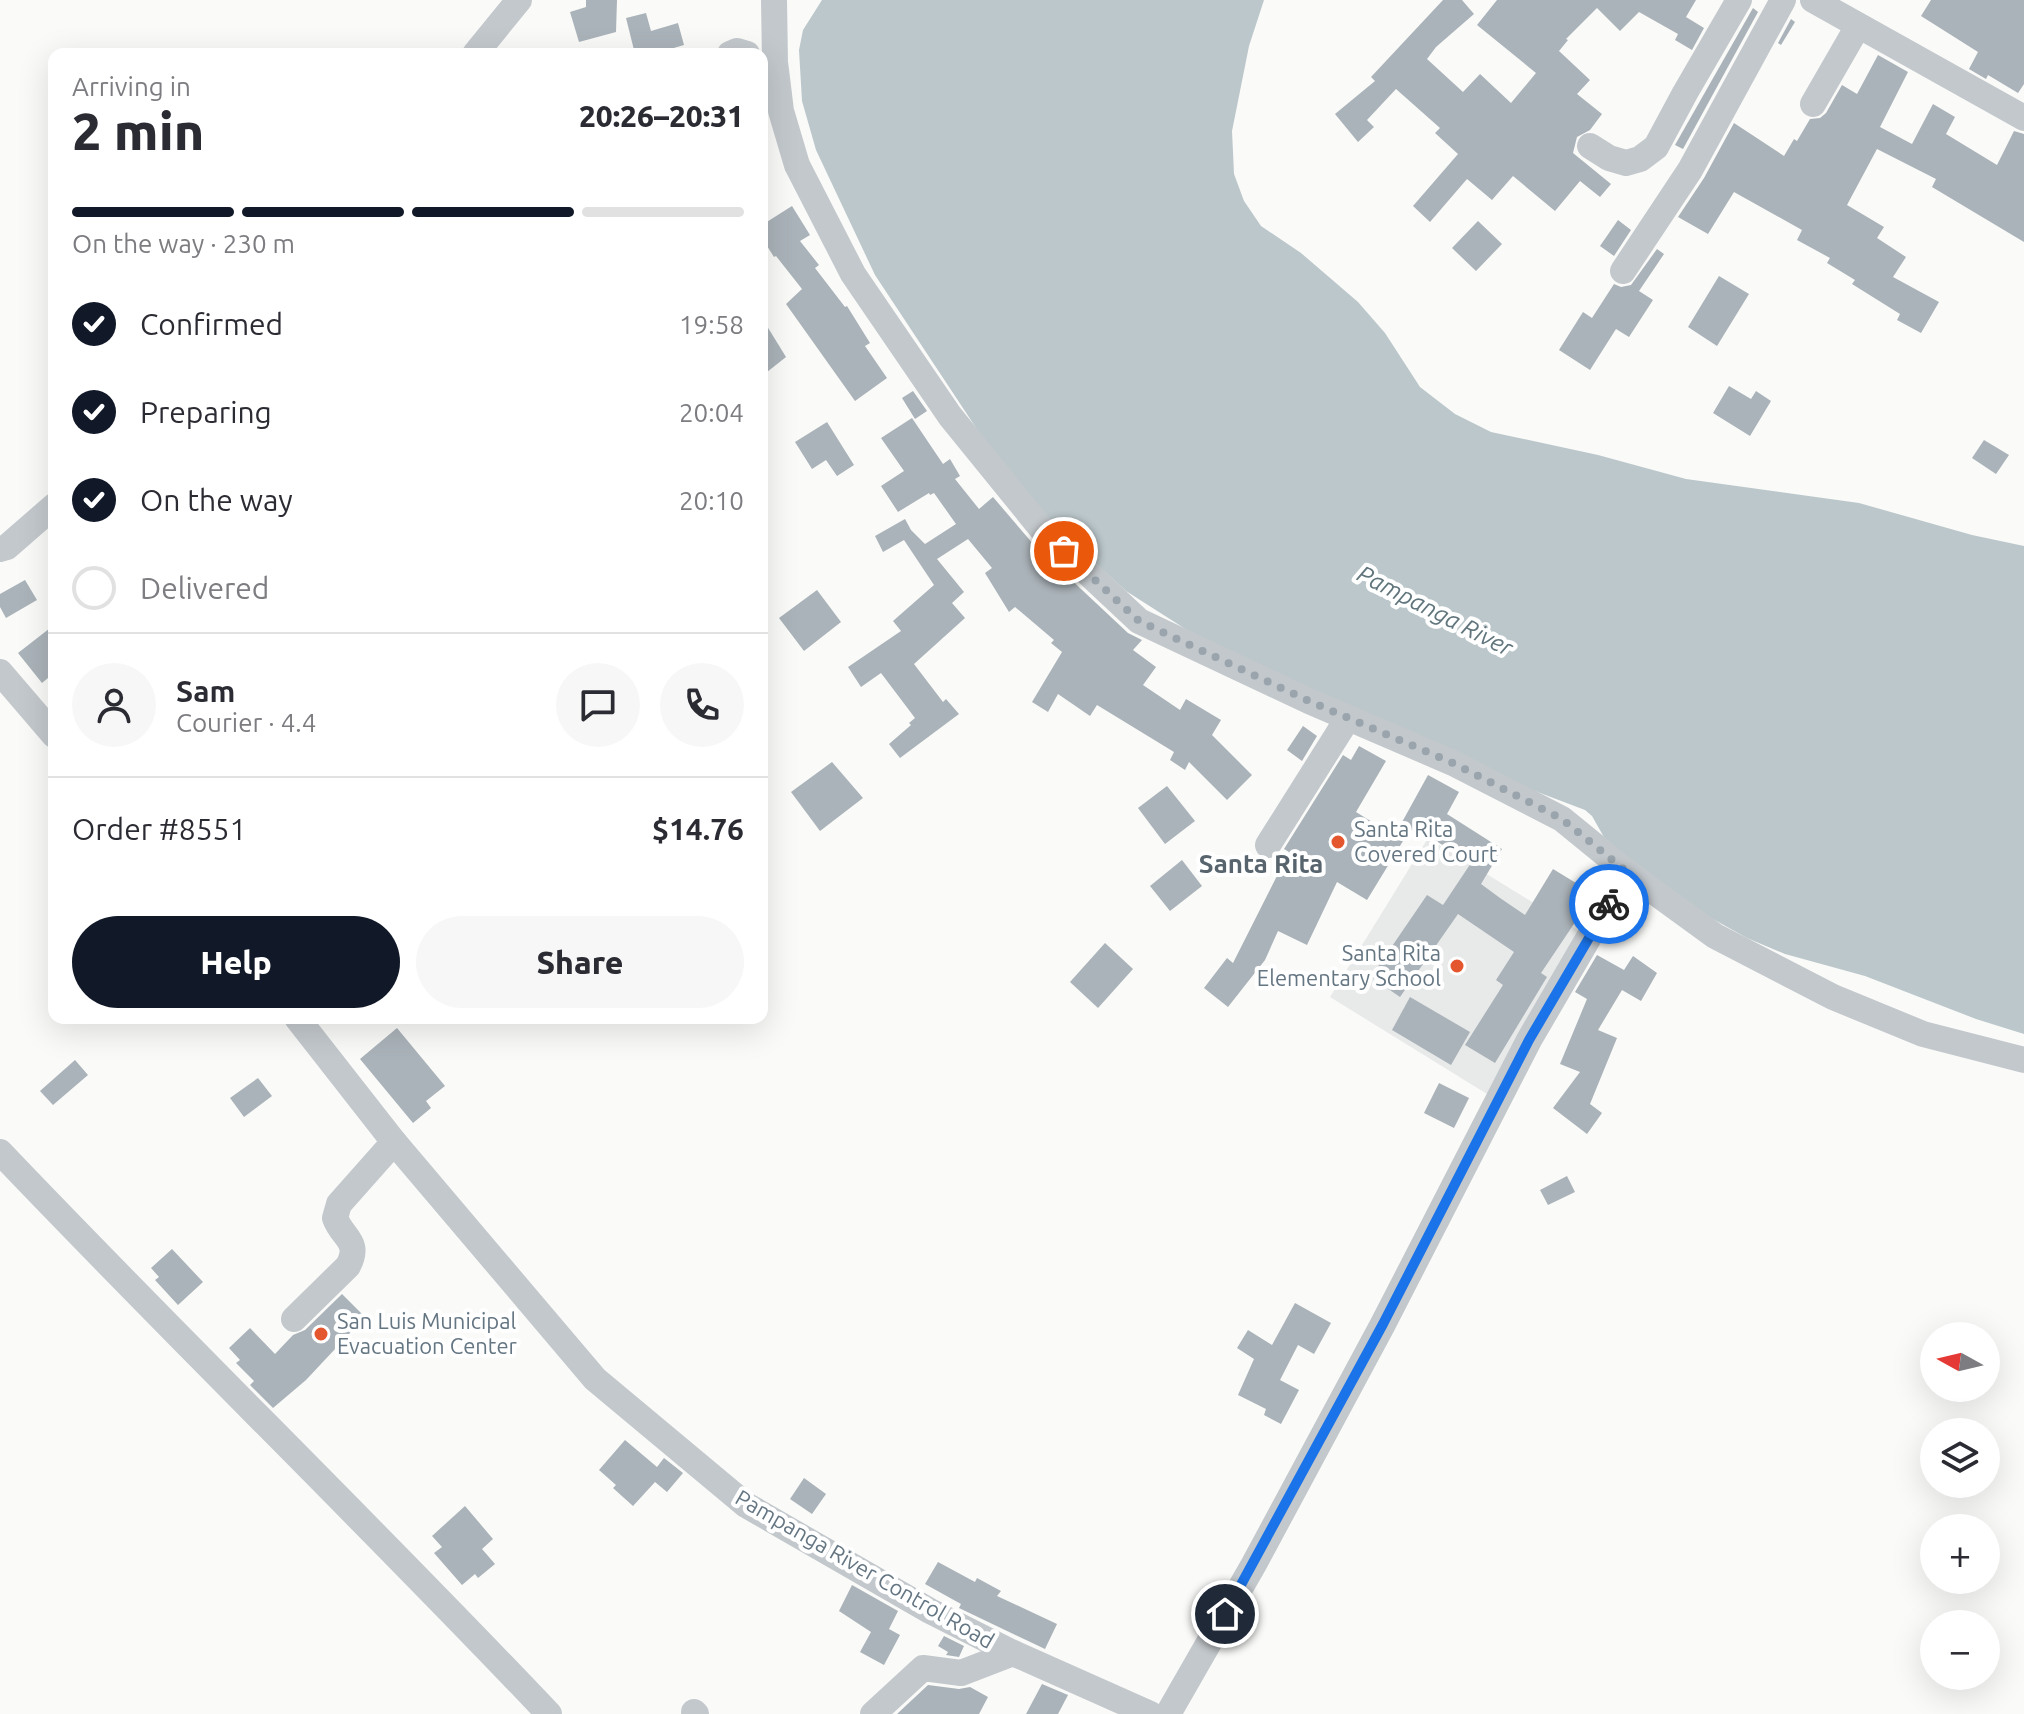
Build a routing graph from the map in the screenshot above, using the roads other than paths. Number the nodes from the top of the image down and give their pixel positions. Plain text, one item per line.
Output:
1 (519, 0) edge
2 (774, 0) edge
3 (1739, 0) edge
4 (1783, 0) edge
5 (1813, 0) edge
6 (1858, 26) junction
7 (480, 48) edge
8 (768, 60) edge
9 (1813, 104) dead end
10 (2024, 118) edge
11 (1590, 146) dead end
12 (1623, 271) dead end
13 (48, 512) edge
14 (2, 554) edge
15 (0, 672) edge
16 (1348, 718) junction
17 (48, 728) edge
18 (1268, 845) dead end
19 (1627, 872) junction
20 (302, 1024) edge
21 (2024, 1060) edge
22 (394, 1142) junction
23 (0, 1152) edge
24 (294, 1319) dead end
25 (1013, 1653) junction
26 (549, 1714) edge
27 (873, 1714) edge
28 (1150, 1714) edge
29 (1168, 1714) edge

1 - 7 street
2 - 8 street
3 - 11 street
4 - 12 street
5 - 6 street
6 - 9 street
6 - 10 street
8 - 16 street
13 - 14 street
15 - 17 street
16 - 18 street
16 - 19 street
19 - 21 street
19 - 29 street
20 - 22 street, Pampanga River Control Road
22 - 24 street
22 - 25 street, Pampanga River Control Road
23 - 26 street
25 - 27 street
25 - 28 street, Pampanga River Control Road

